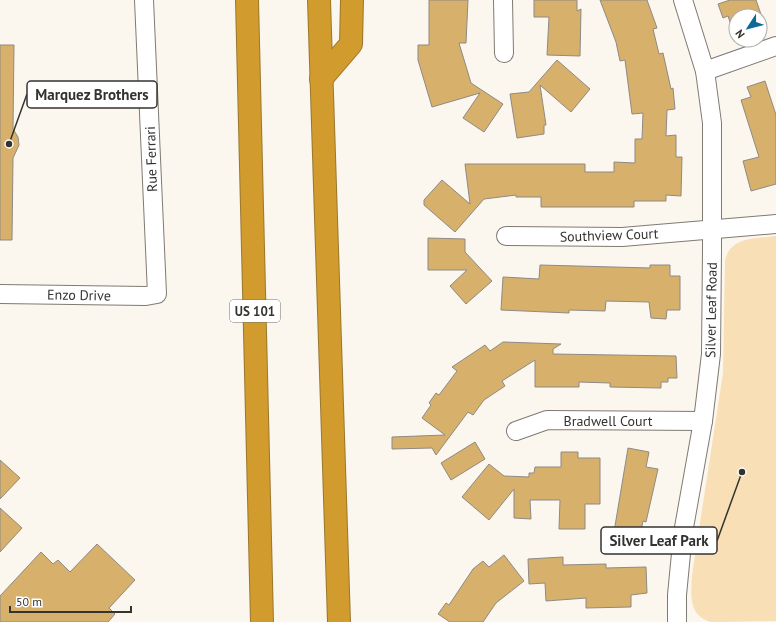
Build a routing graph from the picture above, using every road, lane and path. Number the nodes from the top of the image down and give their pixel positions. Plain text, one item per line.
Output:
1 (144, 0) edge
2 (247, 0) edge
3 (319, 0) edge
4 (352, 0) edge
5 (503, 0) edge
6 (683, 0) edge
7 (776, 46) edge
8 (504, 53) dead end
9 (705, 71) junction
10 (322, 79) junction
11 (776, 224) edge
12 (712, 228) junction
13 (506, 236) dead end
14 (0, 294) edge
15 (157, 294) joint
16 (703, 421) junction
17 (516, 431) dead end
18 (262, 622) edge
19 (339, 622) edge
20 (677, 622) edge

1 - 15 street, Rue Ferrari
2 - 18 highway, US 101
3 - 10 highway
4 - 10 highway
5 - 8 street
6 - 9 street, Silver Leaf Road
7 - 9 street
9 - 12 street, Silver Leaf Road
10 - 19 highway
11 - 12 street, Southview Court
12 - 13 street, Southview Court
12 - 16 street, Silver Leaf Road
14 - 15 street, Enzo Drive
16 - 17 street, Bradwell Court
16 - 20 street, Silver Leaf Road

